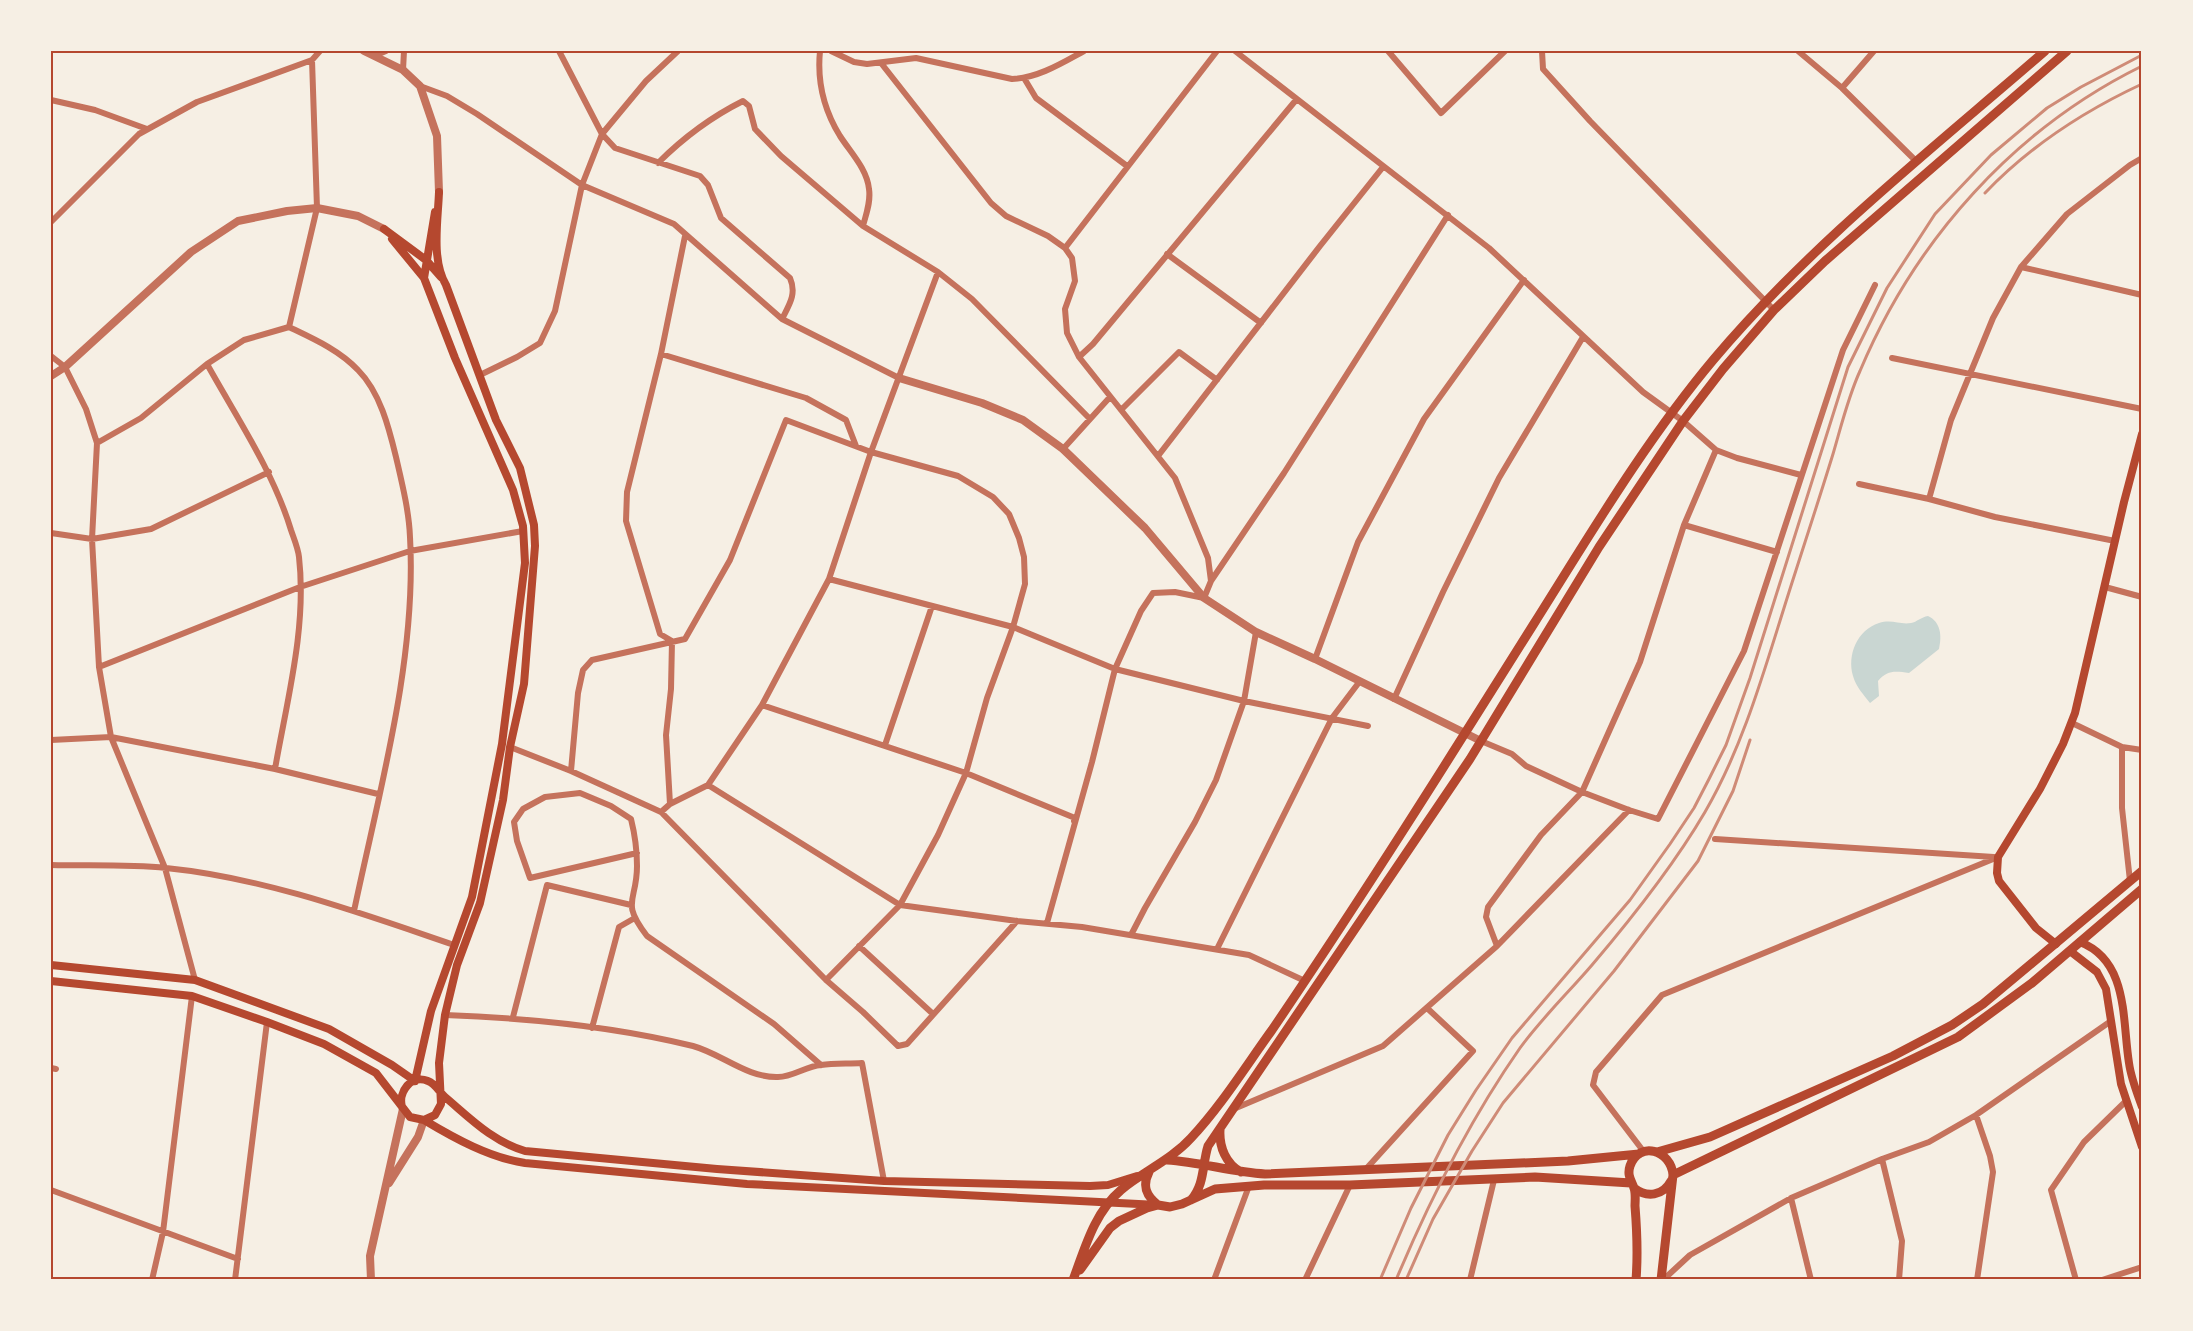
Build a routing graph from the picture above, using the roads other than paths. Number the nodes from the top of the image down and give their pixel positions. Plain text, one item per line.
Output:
1 (320, 51) edge
2 (364, 51) edge
3 (386, 51) edge
4 (404, 51) edge
5 (559, 51) edge
6 (678, 51) edge
7 (820, 51) edge
8 (831, 51) edge
9 (912, 51) edge
10 (1084, 51) edge
11 (1217, 51) edge
12 (1235, 51) edge
13 (1388, 51) edge
14 (1505, 51) edge
15 (1542, 51) edge
16 (1798, 51) edge
17 (1874, 51) edge
18 (2045, 51) edge
19 (2067, 51) edge
20 (374, 56) junction
21 (916, 58) junction
22 (312, 60) junction
23 (881, 63) junction
24 (403, 70) junction
25 (1024, 78) junction
26 (420, 86) junction
27 (1842, 88) junction
28 (51, 99) edge
29 (1296, 100) junction
30 (147, 129) junction
31 (602, 134) junction
32 (2142, 158) edge
33 (1916, 161) junction
34 (658, 163) junction
35 (1127, 166) junction
36 (1383, 167) junction
37 (582, 185) junction
38 (439, 192) junction
39 (317, 208) junction
40 (1448, 215) junction
41 (51, 222) edge
42 (863, 226) junction
43 (384, 229) junction
44 (685, 236) junction
45 (428, 242) junction
46 (407, 245) junction
47 (1065, 248) junction
48 (1167, 254) junction
49 (426, 260) junction
50 (2022, 267) junction
51 (938, 272) junction
52 (441, 277) junction
53 (424, 278) junction
54 (1524, 280) junction
55 (1875, 285) dead end
56 (2142, 295) edge
57 (1765, 301) junction
58 (1774, 310) junction
59 (782, 320) junction
60 (1261, 323) junction
61 (289, 327) junction
62 (1583, 337) junction
63 (661, 354) junction
64 (51, 356) edge
65 (1078, 357) junction
66 (1892, 358) dead end
67 (207, 364) junction
68 (65, 367) junction
69 (480, 375) junction
70 (1970, 375) junction
71 (51, 376) edge
72 (899, 378) junction
73 (1217, 380) junction
74 (1110, 397) junction
75 (1121, 410) junction
76 (2142, 410) edge
77 (1670, 413) junction
78 (1090, 419) junction
79 (1683, 421) junction
80 (2142, 434) edge
81 (97, 443) junction
82 (856, 446) junction
83 (1063, 449) junction
84 (1716, 450) junction
85 (871, 452) junction
86 (1158, 456) junction
87 (269, 472) junction
88 (1801, 475) junction
89 (1859, 484) dead end
90 (1929, 499) junction
91 (1684, 525) junction
92 (523, 531) junction
93 (51, 533) edge
94 (92, 539) junction
95 (2115, 541) junction
96 (410, 551) junction
97 (1776, 552) junction
98 (829, 579) junction
99 (1211, 581) junction
100 (300, 587) junction
101 (2105, 588) junction
102 (2142, 597) edge
103 (1204, 598) junction
104 (932, 606) junction
105 (1013, 627) junction
106 (1256, 632) junction
107 (672, 641) junction
108 (1315, 659) junction
109 (99, 667) junction
110 (1115, 669) junction
111 (1359, 681) junction
112 (1394, 699) junction
113 (1244, 700) junction
114 (762, 705) junction
115 (1332, 718) junction
116 (2072, 723) junction
117 (1368, 726) dead end
118 (1465, 734) junction
119 (111, 737) junction
120 (51, 740) edge
121 (1481, 741) junction
122 (885, 745) junction
123 (510, 747) junction
124 (2122, 747) junction
125 (2142, 750) edge
126 (275, 769) junction
127 (571, 771) junction
128 (966, 773) junction
129 (708, 785) junction
130 (1582, 792) junction
131 (378, 794) junction
132 (669, 804) junction
133 (1629, 810) junction
134 (661, 812) junction
135 (1075, 818) junction
136 (1715, 840) dead end
137 (636, 854) junction
138 (1998, 857) junction
139 (51, 865) edge
140 (165, 868) junction
141 (2142, 870) edge
142 (2130, 881) junction
143 (2142, 889) edge
144 (631, 905) junction
145 (900, 905) junction
146 (354, 911) junction
147 (633, 919) junction
148 (1017, 921) junction
149 (1047, 923) junction
150 (2036, 928) junction
151 (1131, 935) junction
152 (2065, 937) junction
153 (2080, 942) junction
154 (454, 945) junction
155 (2056, 945) junction
156 (859, 946) junction
157 (1497, 946) junction
158 (1217, 949) junction
159 (2070, 951) junction
160 (51, 964) edge
161 (195, 980) junction
162 (826, 980) junction
163 (51, 981) edge
164 (1305, 981) junction
165 (192, 996) junction
166 (1427, 1008) junction
167 (431, 1011) junction
168 (933, 1014) junction
169 (445, 1015) junction
170 (513, 1017) junction
171 (2111, 1021) junction
172 (267, 1022) junction
173 (592, 1028) junction
174 (821, 1065) junction
175 (415, 1081) junction
176 (2138, 1082) edge
177 (440, 1092) junction
178 (2126, 1101) junction
179 (2142, 1107) edge
180 (1235, 1108) junction
181 (403, 1109) junction
182 (1976, 1115) junction
183 (424, 1120) junction
184 (1220, 1130) junction
185 (2142, 1147) edge
186 (1657, 1152) junction
187 (1642, 1153) junction
188 (1882, 1159) junction
189 (1167, 1160) junction
190 (1202, 1165) junction
191 (1366, 1169) junction
192 (1149, 1172) junction
193 (1243, 1173) junction
194 (1672, 1178) junction
195 (1494, 1180) junction
196 (884, 1181) junction
197 (1350, 1185) junction
198 (1632, 1185) junction
199 (1249, 1186) junction
200 (385, 1189) junction
201 (51, 1190) edge
202 (1791, 1197) junction
203 (1191, 1200) junction
204 (1110, 1202) junction
205 (1158, 1205) junction
206 (163, 1232) junction
207 (238, 1258) junction
208 (2142, 1267) edge
209 (1074, 1278) edge
210 (152, 1280) edge
211 (236, 1280) edge
212 (371, 1280) edge
213 (1214, 1280) edge
214 (1305, 1280) edge
215 (1470, 1280) edge
216 (1636, 1280) edge
217 (1662, 1280) edge
218 (1811, 1280) edge
219 (1899, 1280) edge
220 (1977, 1280) edge
221 (2076, 1280) edge
222 (2102, 1280) edge

1 - 22 street
2 - 20 street
3 - 20 street
4 - 24 street
5 - 31 street
6 - 31 street
7 - 42 street
8 - 23 street
9 - 21 street
10 - 25 street
11 - 35 street
12 - 29 street
13 - 14 street
15 - 57 street
16 - 27 street
17 - 27 street
18 - 33 main road
19 - 58 main road
20 - 24 street
21 - 23 street
21 - 25 street
22 - 30 street
22 - 39 street
23 - 47 street
24 - 26 street
25 - 35 street
26 - 37 street
26 - 38 street
27 - 33 street
28 - 30 street
29 - 36 street
29 - 48 street
30 - 41 street
31 - 34 street
31 - 37 street
32 - 50 street
33 - 57 main road
34 - 42 street
34 - 59 street
35 - 47 street
36 - 40 street
36 - 60 street
37 - 44 street
37 - 69 street
38 - 45 main road
38 - 52 main road
39 - 43 street
39 - 61 street
39 - 68 street
40 - 54 street
40 - 99 street
42 - 51 street
43 - 46 main road
43 - 53 main road
44 - 59 street
44 - 63 street
45 - 46 main road
45 - 49 main road
46 - 49 main road
47 - 65 street
48 - 60 street
48 - 65 street
49 - 52 main road
49 - 53 main road
50 - 56 street
50 - 70 street
51 - 72 street
51 - 78 street
52 - 53 main road
52 - 69 main road
53 - 92 main road
54 - 62 street
54 - 108 street
55 - 88 street
57 - 58 street
57 - 77 main road
58 - 79 main road
59 - 72 street
60 - 73 street
61 - 67 street
61 - 96 street
62 - 77 street
62 - 112 street
63 - 82 street
63 - 107 street
64 - 68 street
65 - 74 street
66 - 70 street
67 - 81 street
67 - 87 street
68 - 71 street
68 - 81 street
69 - 123 main road
70 - 76 street
70 - 90 street
72 - 83 street
72 - 85 street
73 - 75 street
73 - 86 street
74 - 75 street
74 - 78 street
75 - 86 street
77 - 79 street
77 - 118 main road
78 - 83 street
79 - 84 street
79 - 121 main road
80 - 95 main road
81 - 94 street
82 - 85 street
82 - 107 street
83 - 103 street
84 - 88 street
84 - 91 street
85 - 98 street
85 - 105 street
86 - 99 street
87 - 94 street
87 - 100 street
88 - 97 street
89 - 90 street
90 - 95 street
91 - 97 street
91 - 130 street
92 - 96 street
92 - 154 main road
93 - 94 street
94 - 109 street
95 - 101 main road
96 - 100 street
96 - 131 street
97 - 133 street
98 - 104 street
98 - 114 street
99 - 103 street
100 - 109 street
100 - 126 street
101 - 102 street
101 - 116 main road
103 - 106 street
103 - 110 street
104 - 105 street
104 - 122 street
105 - 110 street
105 - 128 street
106 - 108 street
106 - 113 street
107 - 127 street
107 - 132 street
108 - 111 street
109 - 119 street
110 - 113 street
110 - 135 street
111 - 112 street
111 - 115 street
112 - 118 street
113 - 115 street
113 - 151 street
114 - 122 street
114 - 129 street
115 - 117 street
115 - 158 street
116 - 124 street
116 - 138 main road
118 - 121 street
118 - 164 main road
119 - 120 street
119 - 126 street
119 - 140 street
121 - 130 street
121 - 180 main road
122 - 128 street
123 - 127 street
123 - 169 main road
124 - 125 street
124 - 142 street
126 - 131 street
127 - 134 street
128 - 135 street
128 - 145 street
129 - 132 street
129 - 145 street
130 - 133 street
130 - 157 street
131 - 146 street
132 - 134 street
133 - 157 street
134 - 162 street
135 - 149 street
136 - 138 street
137 - 137 street
137 - 144 street
138 - 150 main road
138 - 187 street
139 - 140 street
140 - 146 street
140 - 161 street
141 - 142 main road
142 - 152 main road
143 - 153 main road
144 - 147 street
144 - 170 street
145 - 148 street
145 - 156 street
146 - 154 street
147 - 173 street
147 - 174 street
148 - 149 street
148 - 168 street
149 - 151 street
150 - 152 main road
150 - 155 main road
151 - 158 street
152 - 153 main road
152 - 155 main road
153 - 159 main road
153 - 176 main road
154 - 167 main road
155 - 159 main road
155 - 186 main road
156 - 162 street
156 - 168 street
157 - 166 street
158 - 164 street
159 - 171 main road
159 - 194 main road
160 - 161 main road
161 - 175 main road
162 - 168 street
163 - 165 main road
164 - 189 main road
165 - 172 main road
165 - 206 street
166 - 180 street
166 - 191 street
167 - 169 main road
167 - 175 main road
169 - 170 street
169 - 177 main road
170 - 173 street
171 - 178 main road
171 - 182 street
172 - 181 main road
172 - 207 street
173 - 174 street
174 - 196 street
175 - 177 main road
175 - 181 main road
176 - 179 main road
177 - 183 main road
177 - 196 main road
178 - 185 main road
178 - 221 street
180 - 184 main road
181 - 183 main road
181 - 200 street
182 - 188 street
182 - 220 street
183 - 200 street
183 - 204 main road
184 - 190 main road
184 - 193 main road
186 - 187 main road
186 - 194 main road
187 - 191 main road
187 - 198 main road
188 - 202 street
188 - 219 street
189 - 190 main road
189 - 192 main road
190 - 193 main road
190 - 203 main road
191 - 193 main road
192 - 196 main road
192 - 204 main road
192 - 205 main road
194 - 198 main road
194 - 217 main road
195 - 197 main road
195 - 198 main road
195 - 215 street
197 - 199 main road
197 - 214 street
198 - 216 main road
199 - 203 main road
199 - 213 street
200 - 212 street
201 - 206 street
202 - 217 street
202 - 218 street
203 - 205 main road
204 - 205 main road
204 - 209 main road
205 - 209 main road
206 - 207 street
206 - 210 street
207 - 211 street
208 - 222 street

